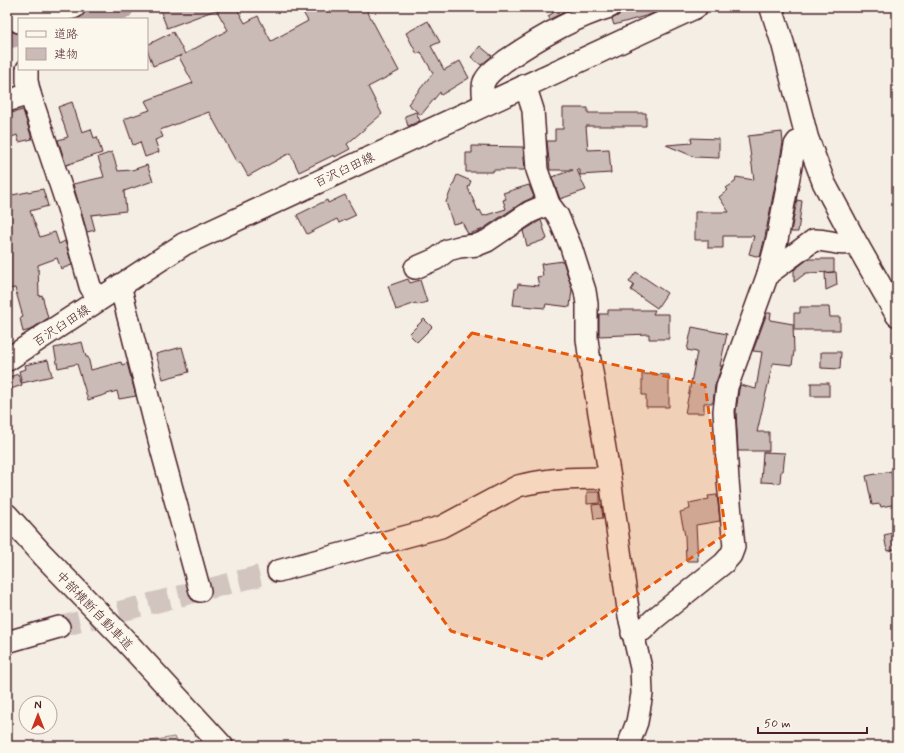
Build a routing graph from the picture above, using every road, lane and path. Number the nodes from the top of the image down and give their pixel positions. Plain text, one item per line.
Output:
1 (11, 7) edge
2 (74, 7) edge
3 (610, 7) edge
4 (696, 7) edge
5 (771, 7) edge
6 (33, 18) edge
7 (18, 20) edge
8 (18, 22) edge
9 (7, 25) edge
10 (27, 70) edge
11 (525, 85) junction
12 (30, 94) junction
13 (7, 101) edge
14 (484, 104) junction
15 (807, 138) junction
16 (549, 204) junction
17 (855, 240) junction
18 (415, 268) dead end
19 (768, 274) junction
20 (120, 285) junction
21 (98, 300) junction
22 (897, 315) edge
23 (7, 360) edge
24 (610, 478) junction
25 (7, 515) edge
26 (278, 571) tunnel mouth
27 (200, 591) dead end
28 (59, 627) tunnel mouth
29 (632, 633) junction
30 (7, 642) edge
31 (183, 704) junction
32 (222, 746) edge
33 (230, 746) edge
34 (628, 746) edge

1 - 7 street
2 - 6 main road
3 - 14 street
4 - 11 main road, 百沢臼田線
5 - 15 main road
8 - 9 street
10 - 12 street
11 - 14 main road, 百沢臼田線
11 - 16 street
12 - 13 street
12 - 21 street
14 - 20 main road, 百沢臼田線
15 - 17 main road
15 - 19 street
16 - 18 street
16 - 24 street
17 - 19 street
17 - 22 main road
19 - 29 street
20 - 21 main road, 百沢臼田線
20 - 27 street
21 - 23 main road, 百沢臼田線
24 - 26 street
24 - 29 street
25 - 31 main road, 中部横断自動車道
28 - 30 street
29 - 34 street
31 - 32 main road, 中部横断自動車道
31 - 33 main road, 中部横断自動車道

